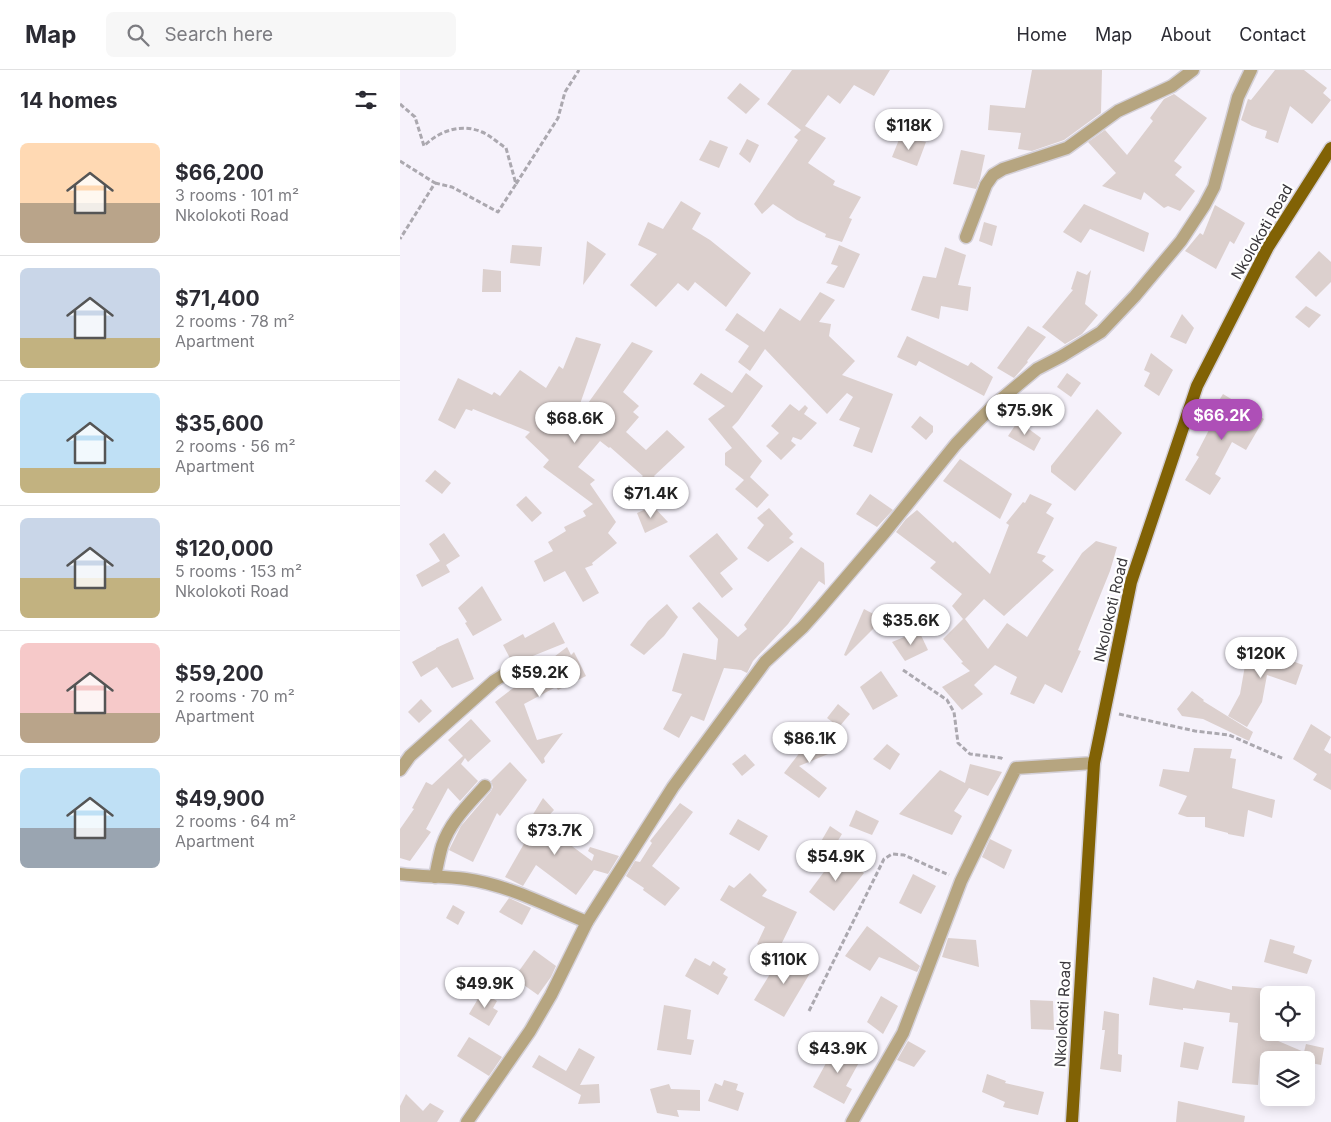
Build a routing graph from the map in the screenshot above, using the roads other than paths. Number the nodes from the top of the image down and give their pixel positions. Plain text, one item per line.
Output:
1 (1193, 70) edge
2 (1251, 70) edge
3 (1331, 148) edge
4 (966, 237) dead end
5 (505, 674) dead end
6 (1094, 763) junction
7 (400, 770) edge
8 (485, 786) dead end
9 (400, 874) edge
10 (435, 877) junction
11 (587, 922) junction
12 (467, 1122) edge
13 (852, 1122) edge
14 (1072, 1122) edge

1 - 4 street
2 - 11 street
3 - 6 main road, Nkolokoti Road
5 - 7 street
6 - 13 street
6 - 14 main road, Nkolokoti Road
8 - 10 street
9 - 10 street
10 - 11 street
11 - 12 street

